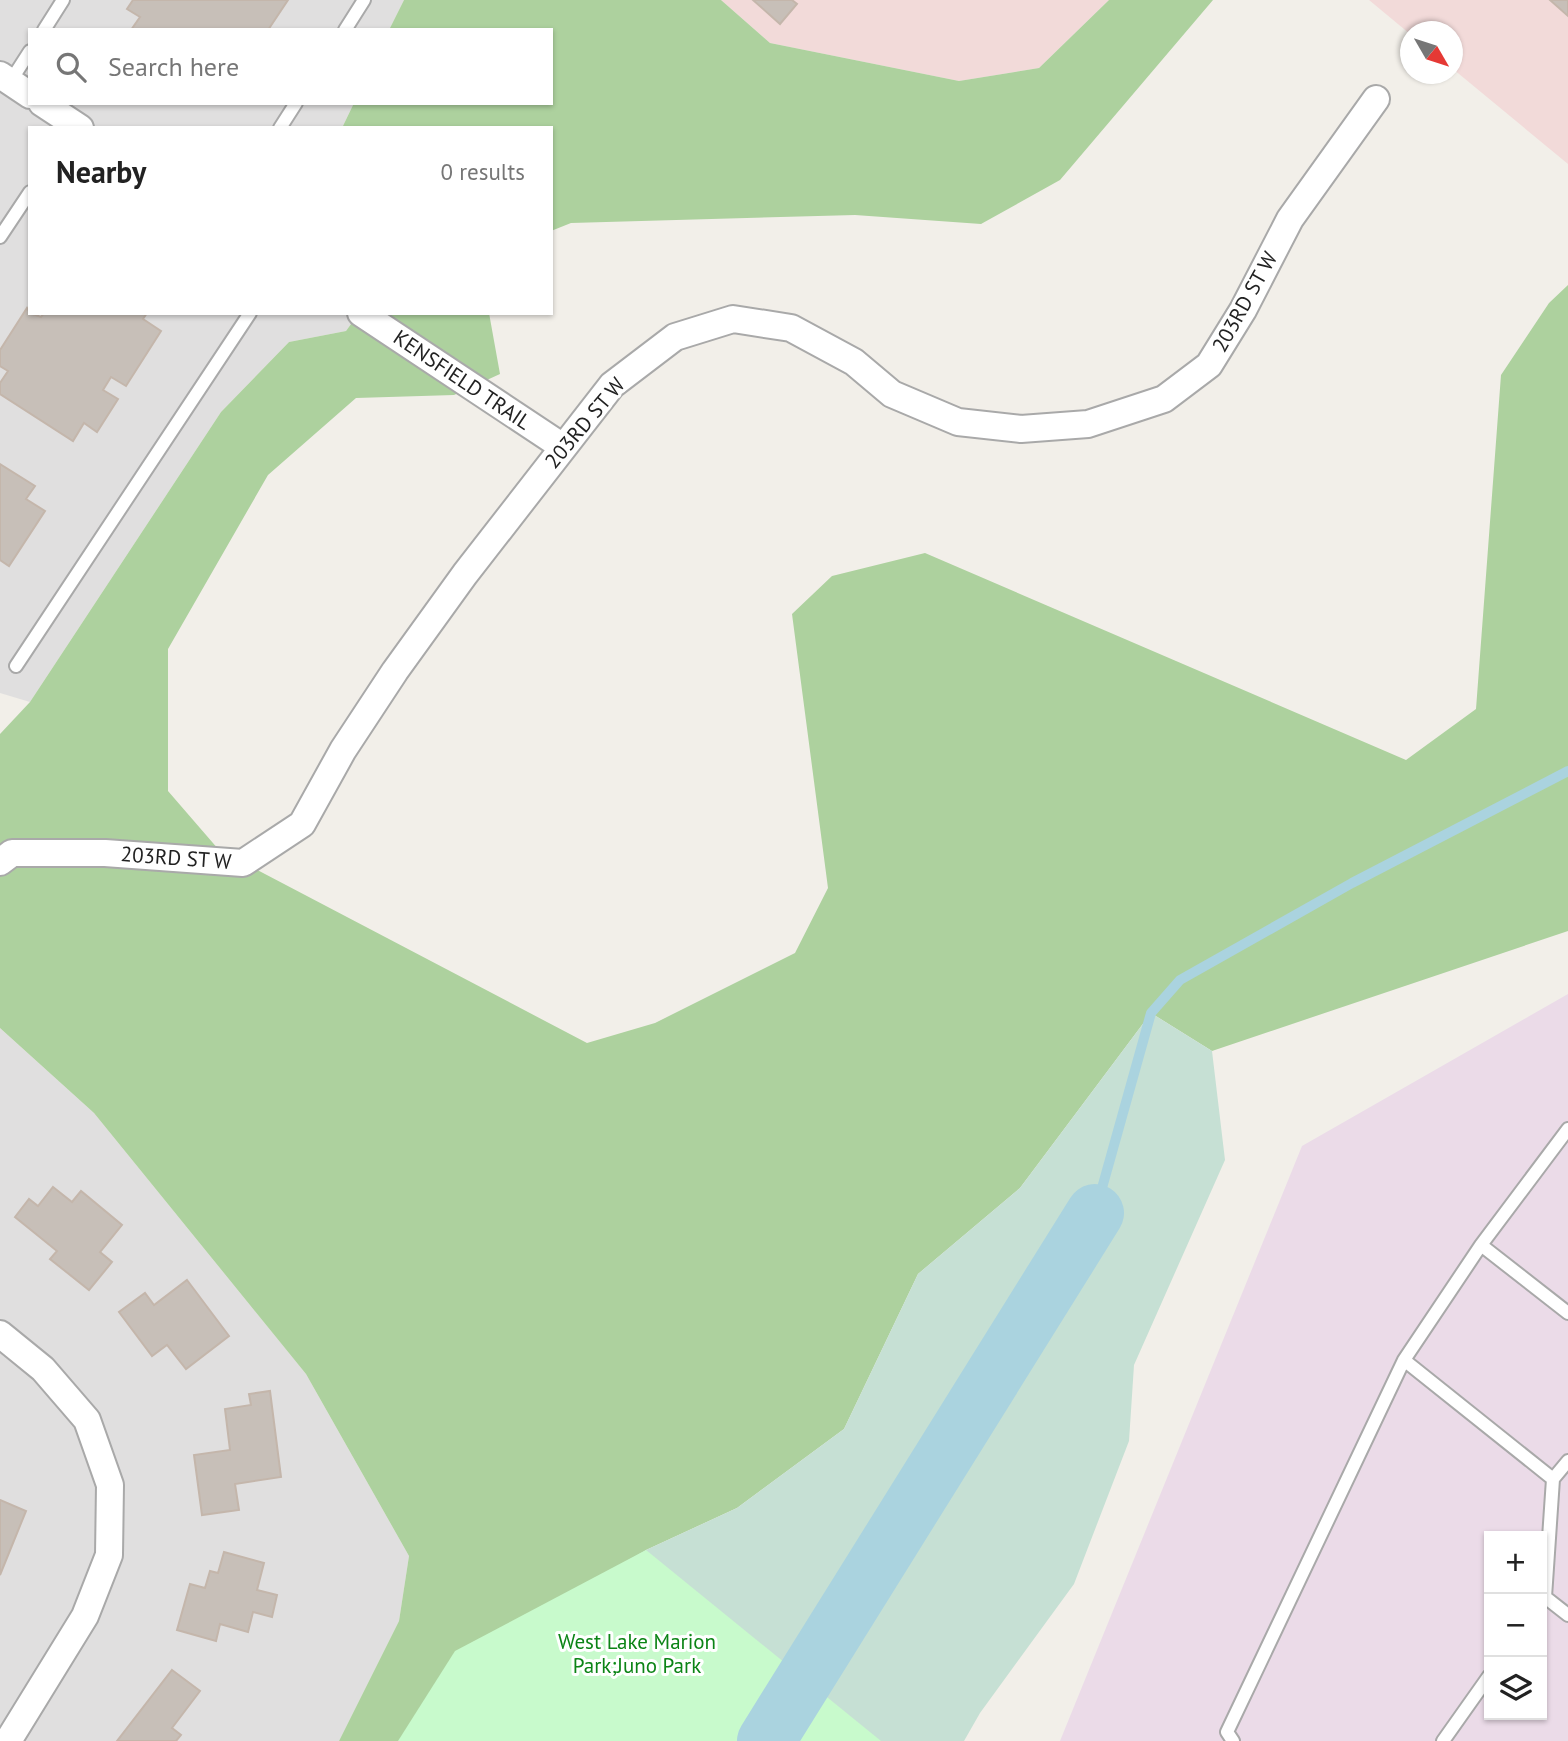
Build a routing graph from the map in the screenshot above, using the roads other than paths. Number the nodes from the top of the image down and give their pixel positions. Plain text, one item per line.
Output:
1 (64, 0) edge
2 (364, 0) edge
3 (45, 28) edge
4 (346, 28) edge
5 (28, 55) edge
6 (13, 84) edge
7 (1376, 99) dead end
8 (45, 105) edge
9 (295, 105) edge
10 (74, 126) edge
11 (281, 126) edge
12 (28, 195) edge
13 (0, 237) edge
14 (249, 315) edge
15 (364, 315) edge
16 (563, 447) junction
17 (16, 666) dead end
18 (0, 862) edge
19 (1568, 1129) edge
20 (1481, 1245) junction
21 (1568, 1313) edge
22 (0, 1334) edge
23 (1404, 1360) junction
24 (1568, 1461) edge
25 (1553, 1479) junction
26 (1543, 1594) edge
27 (1547, 1602) edge
28 (1568, 1615) edge
29 (1484, 1683) edge
30 (8, 1741) edge
31 (1233, 1741) edge
32 (1443, 1741) edge

1 - 3 lane
2 - 4 lane
5 - 6 lane
7 - 16 street, 203RD ST W
8 - 10 street
9 - 11 lane
12 - 13 lane
14 - 17 lane
15 - 16 street, KENSFIELD TRAIL
16 - 18 street, 203RD ST W
19 - 20 lane
20 - 21 lane
20 - 23 lane
22 - 30 street
23 - 25 lane
23 - 31 lane
24 - 25 lane
25 - 26 lane
27 - 28 lane
29 - 32 lane

